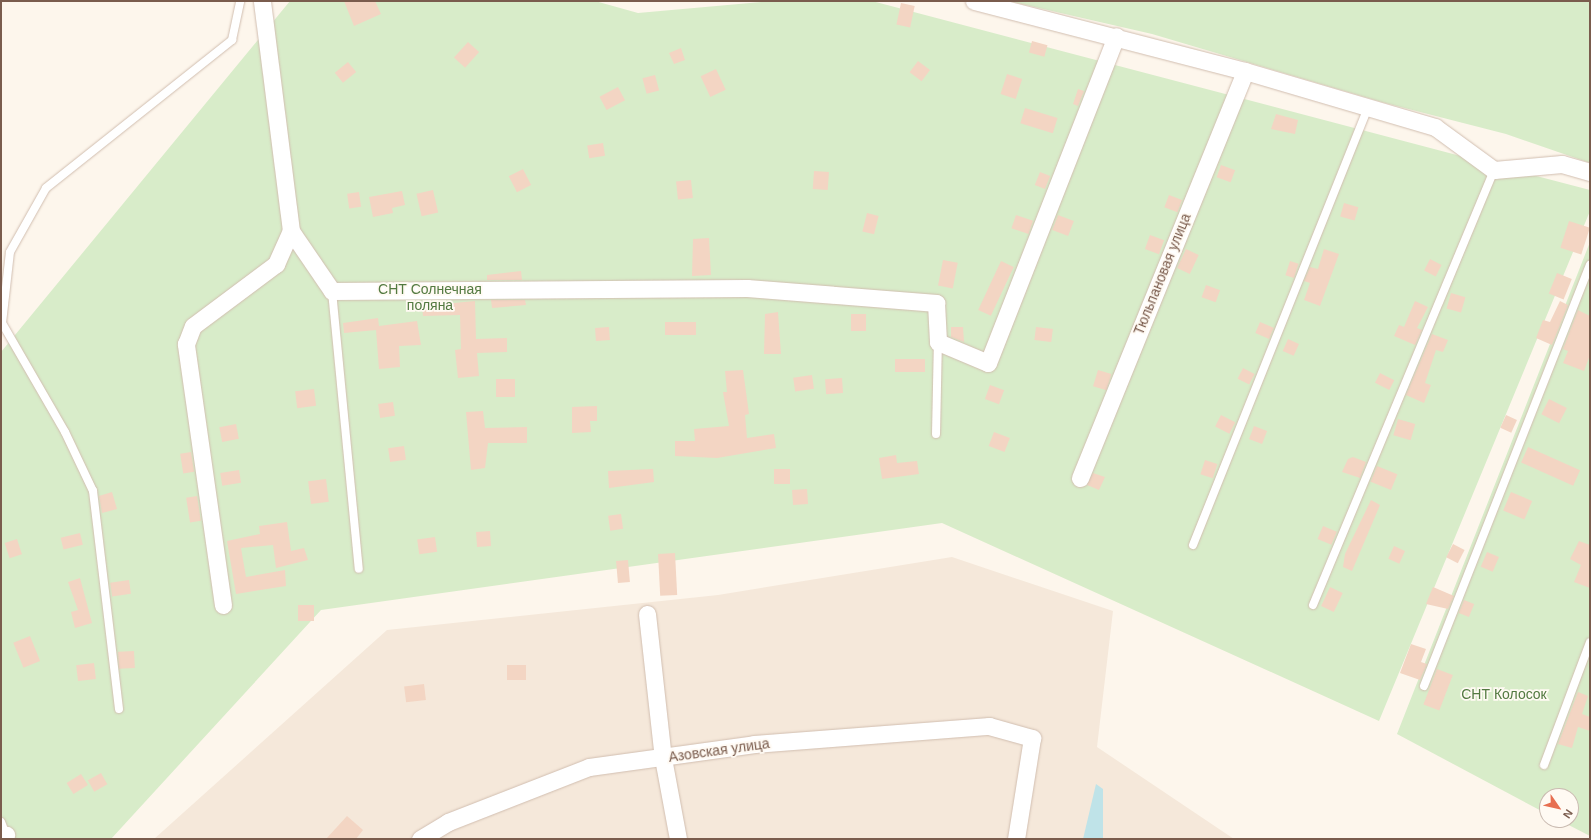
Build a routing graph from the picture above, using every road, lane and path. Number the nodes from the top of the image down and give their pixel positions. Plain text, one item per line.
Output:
1 (240, 1) edge
2 (262, 1) edge
3 (974, 1) edge
4 (1116, 36) junction
5 (1245, 71) junction
6 (1368, 107) junction
7 (1494, 170) junction
8 (1590, 172) edge
9 (291, 231) junction
10 (1590, 264) edge
11 (332, 291) junction
12 (938, 342) junction
13 (936, 434) dead end
14 (1080, 478) dead end
15 (1193, 545) dead end
16 (359, 570) dead end
17 (223, 605) dead end
18 (1313, 605) dead end
19 (647, 614) dead end
20 (1590, 642) edge
21 (1424, 686) dead end
22 (119, 709) dead end
23 (663, 758) junction
24 (1544, 765) dead end
25 (420, 839) edge
26 (678, 839) edge
27 (1016, 839) edge

1 - 22 lane
2 - 9 street
3 - 4 street
4 - 5 street
4 - 12 street
5 - 6 street
5 - 14 street, Тюльпановая улица
6 - 7 street
6 - 15 lane
7 - 8 street
7 - 18 lane
9 - 11 street
9 - 17 street
10 - 21 lane
11 - 12 street
11 - 16 lane
12 - 13 lane
19 - 23 street
20 - 24 lane
23 - 25 street, Азовская улица
23 - 26 street
23 - 27 street, Азовская улица

